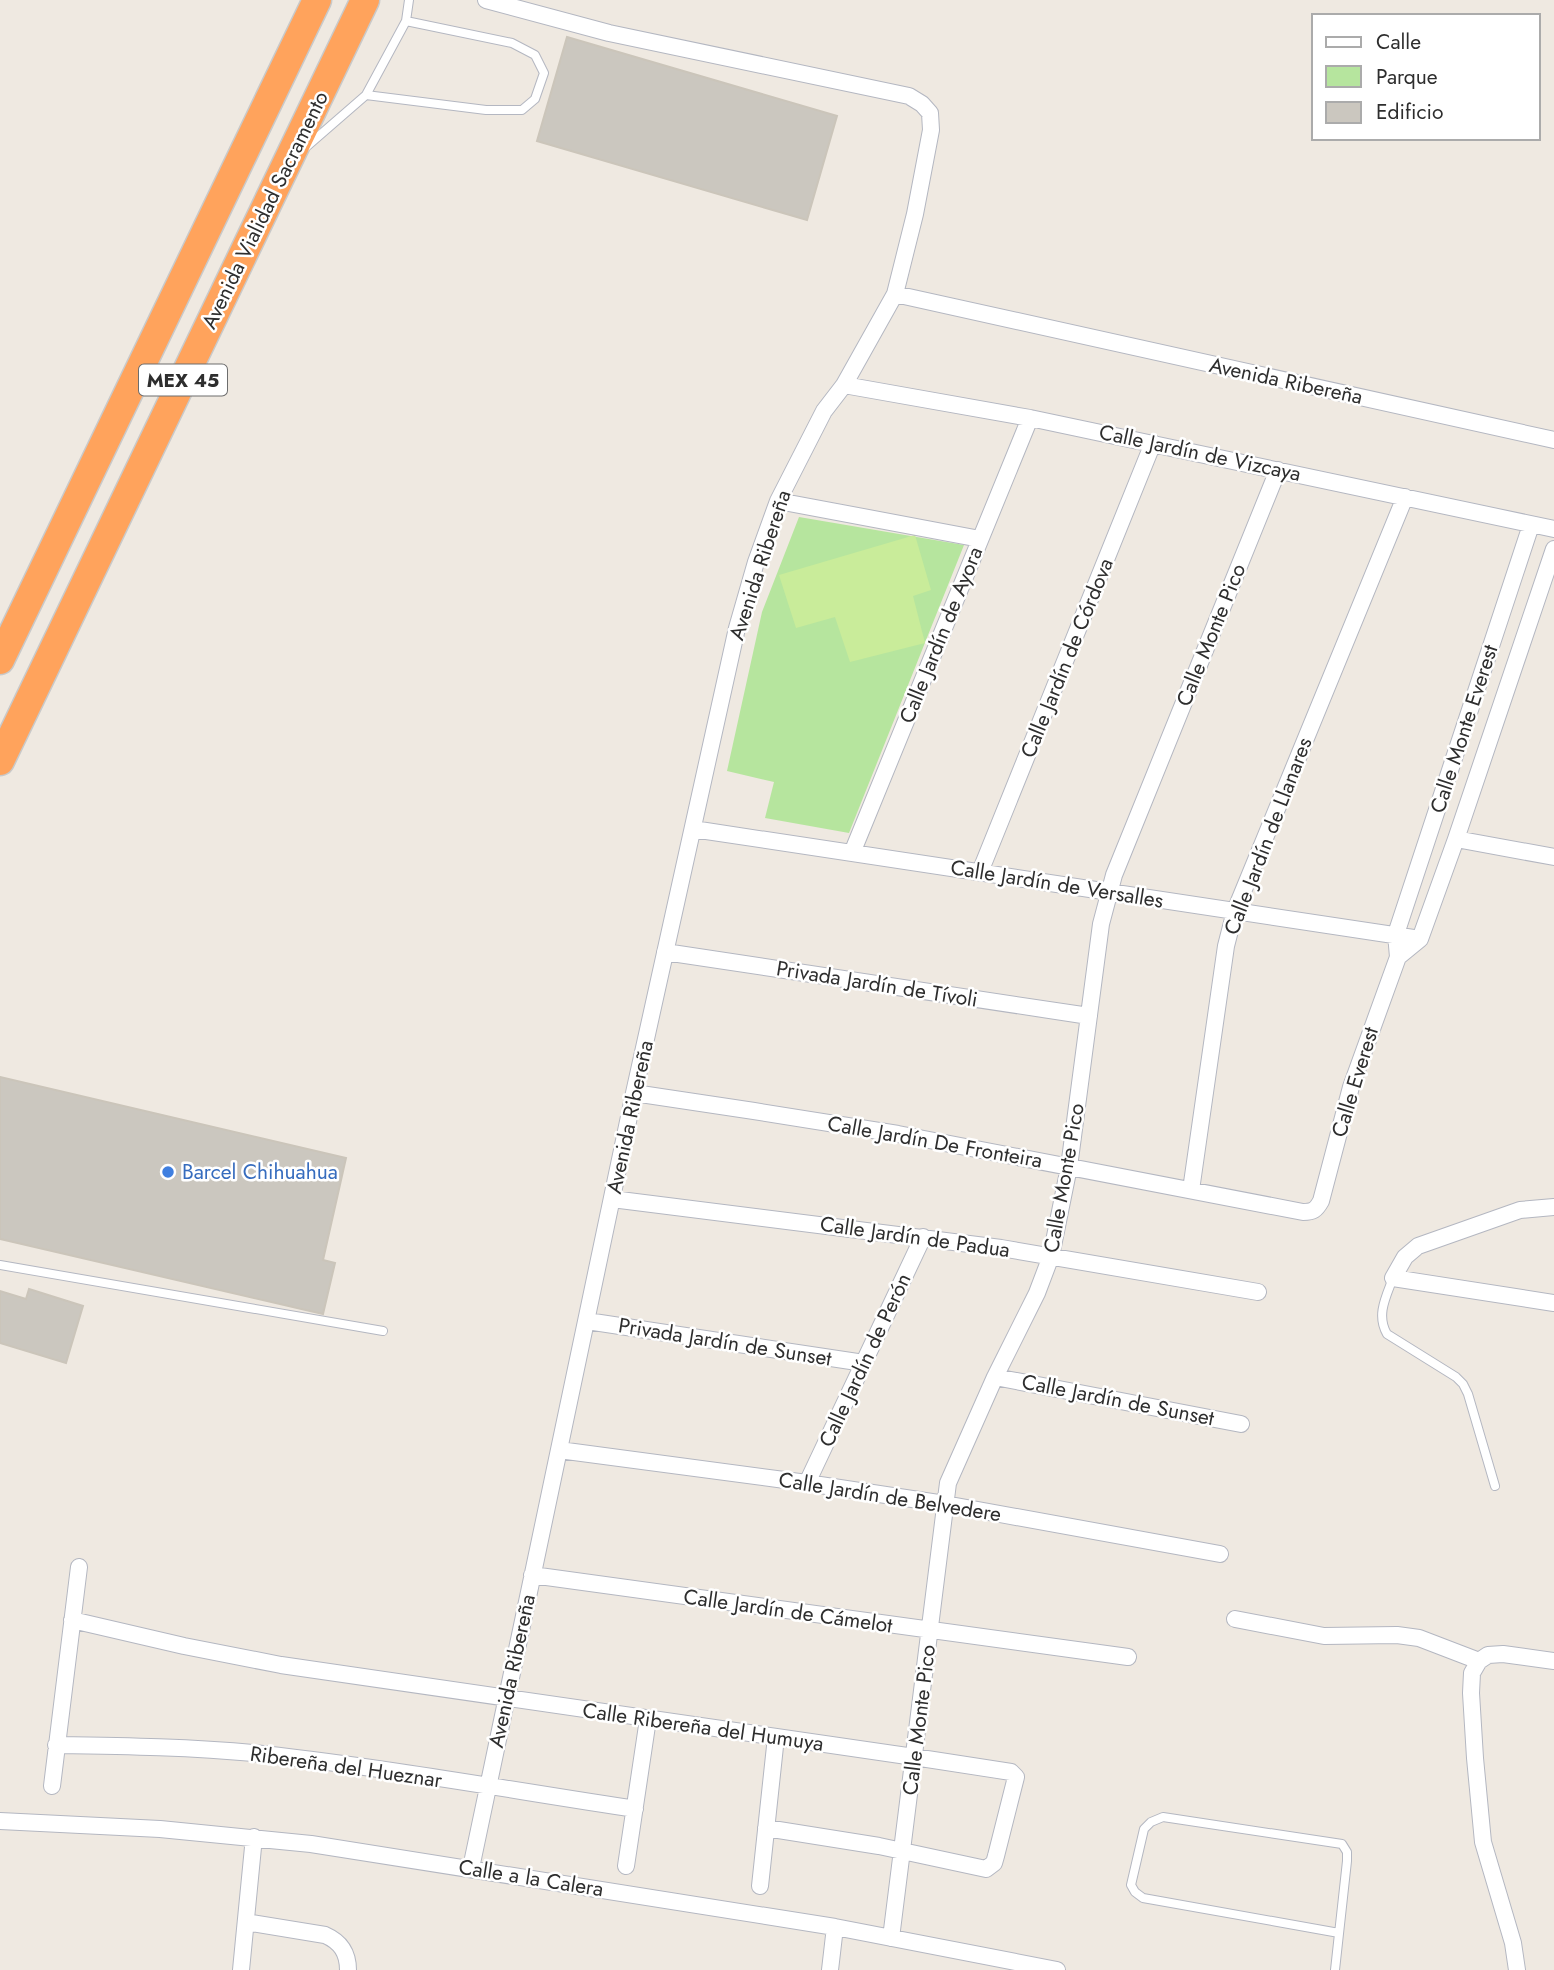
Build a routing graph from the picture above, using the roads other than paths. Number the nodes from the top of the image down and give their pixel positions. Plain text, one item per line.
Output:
1 (317, 0) edge
2 (365, 0) edge
3 (409, 0) edge
4 (486, 0) edge
5 (405, 21) junction
6 (366, 94) junction
7 (287, 163) junction
8 (895, 293) junction
9 (844, 385) junction
10 (1030, 418) junction
11 (1554, 440) edge
12 (1153, 443) junction
13 (1278, 470) junction
14 (1405, 497) junction
15 (778, 501) junction
16 (1531, 525) junction
17 (1554, 529) edge
18 (981, 539) junction
19 (1554, 549) edge
20 (0, 660) edge
21 (0, 761) edge
22 (693, 829) junction
23 (1456, 839) junction
24 (852, 853) junction
25 (1554, 857) edge
26 (980, 872) junction
27 (1108, 892) junction
28 (1235, 911) junction
29 (1396, 934) junction
30 (1420, 939) junction
31 (665, 952) junction
32 (1398, 957) junction
33 (1089, 1016) junction
34 (634, 1093) junction
35 (1069, 1167) junction
36 (1191, 1191) junction
37 (612, 1199) junction
38 (1554, 1207) edge
39 (1317, 1209) joint
40 (923, 1237) junction
41 (1051, 1256) junction
42 (0, 1265) edge
43 (1393, 1278) junction
44 (1258, 1292) dead end
45 (1554, 1303) edge
46 (587, 1321) junction
47 (383, 1331) dead end
48 (863, 1363) junction
49 (995, 1377) junction
50 (1241, 1424) dead end
51 (559, 1450) junction
52 (807, 1483) junction
53 (1495, 1486) dead end
54 (945, 1504) junction
55 (1220, 1554) dead end
56 (79, 1567) dead end
57 (532, 1576) junction
58 (1235, 1619) dead end
59 (72, 1620) junction
60 (930, 1630) junction
61 (1128, 1657) dead end
62 (1479, 1661) junction
63 (1554, 1661) edge
64 (506, 1698) junction
65 (649, 1719) junction
66 (776, 1737) junction
67 (56, 1745) junction
68 (914, 1757) junction
69 (52, 1786) dead end
70 (488, 1787) junction
71 (635, 1809) junction
72 (0, 1821) edge
73 (766, 1828) junction
74 (254, 1837) junction
75 (902, 1851) junction
76 (626, 1866) dead end
77 (471, 1868) junction
78 (760, 1885) dead end
79 (246, 1922) junction
80 (835, 1927) junction
81 (1339, 1933) junction
82 (891, 1938) junction
83 (1014, 1966) edge
84 (241, 1970) edge
85 (348, 1970) edge
86 (830, 1970) edge
87 (1057, 1970) edge
88 (1335, 1970) edge
89 (1517, 1970) edge

1 - 20 highway, Avenida Vialidad Sacramento / MEX 45
2 - 7 highway, Avenida Vialidad Sacramento / MEX 45
3 - 5 lane
4 - 8 street, Avenida Ribereña
5 - 6 lane
5 - 6 lane
6 - 7 lane
7 - 21 highway, Avenida Vialidad Sacramento / MEX 45
8 - 9 street, Avenida Ribereña
8 - 11 street, Avenida Ribereña
9 - 10 street, Calle Jardín de Vizcaya
9 - 15 street, Avenida Ribereña
10 - 12 street, Calle Jardín de Vizcaya
10 - 18 street, Calle Jardín de Ayora
12 - 13 street, Calle Jardín de Vizcaya
12 - 26 street, Calle Jardín de Córdova
13 - 14 street, Calle Jardín de Vizcaya
13 - 27 street, Calle Monte Pico
14 - 16 street, Calle Jardín de Vizcaya
14 - 28 street, Calle Jardín de Llanares
15 - 18 street
15 - 22 street, Avenida Ribereña
16 - 17 street, Calle Jardín de Vizcaya
16 - 29 street, Calle Monte Everest
18 - 24 street, Calle Jardín de Ayora
19 - 23 street, Calle Monte Everest
22 - 24 street, Calle Jardín de Versalles
22 - 31 street, Avenida Ribereña
23 - 25 street
23 - 30 street, Calle Monte Everest
24 - 26 street, Calle Jardín de Versalles
26 - 27 street, Calle Jardín de Versalles
27 - 28 street, Calle Jardín de Versalles
27 - 33 street, Calle Monte Pico
28 - 29 street, Calle Jardín de Versalles
28 - 36 street, Calle Jardín de Llanares
29 - 30 street, Calle Jardín de Versalles
29 - 32 street, Calle Everest
30 - 32 street
31 - 33 street, Privada Jardín de Tívoli
31 - 34 street, Avenida Ribereña
32 - 39 street, Calle Everest
33 - 35 street, Calle Monte Pico
34 - 35 street, Calle Jardín De Fronteira
34 - 37 street, Avenida Ribereña
35 - 36 street, Calle Jardín De Fronteira
35 - 41 street, Calle Monte Pico
36 - 39 street, Calle Jardín De Fronteira
37 - 40 street, Calle Jardín de Padua
37 - 46 street, Avenida Ribereña
38 - 43 street
40 - 41 street, Calle Jardín de Padua
40 - 48 street, Calle Jardín de Perón
41 - 44 street, Calle Jardín de Padua
41 - 49 street, Calle Monte Pico
42 - 47 lane
43 - 45 street
43 - 53 lane
46 - 48 street, Privada Jardín de Sunset
46 - 51 street, Avenida Ribereña
48 - 52 street, Calle Jardín de Perón
49 - 50 street, Calle Jardín de Sunset
49 - 54 street, Calle Monte Pico
51 - 52 street, Calle Jardín de Belvedere
51 - 57 street, Avenida Ribereña
52 - 54 street, Calle Jardín de Belvedere
54 - 55 street, Calle Jardín de Belvedere
54 - 60 street, Calle Monte Pico
56 - 59 street
57 - 60 street, Calle Jardín de Cámelot
57 - 64 street, Avenida Ribereña
58 - 62 street
59 - 64 street, Calle Ribereña del Humuya
59 - 67 street
60 - 61 street, Calle Jardín de Cámelot
60 - 68 street, Calle Monte Pico
62 - 63 street
62 - 89 street
64 - 65 street, Calle Ribereña del Humuya
64 - 70 street, Avenida Ribereña
65 - 66 street, Calle Ribereña del Humuya
65 - 71 street
66 - 68 street, Calle Ribereña del Humuya
66 - 73 street
67 - 69 street
67 - 70 street, Ribereña del Hueznar
68 - 75 street, Calle Monte Pico
68 - 75 street, Calle Ribereña del Humuya
70 - 71 street, Ribereña del Hueznar
70 - 77 street, Avenida Ribereña
71 - 76 street
72 - 74 street, Calle a la Calera
73 - 75 street, Calle Ribereña del Humuya
73 - 78 street
74 - 77 street, Calle a la Calera
74 - 79 street
75 - 82 street, Calle Monte Pico
77 - 80 street, Calle a la Calera
79 - 84 street
79 - 85 street
80 - 82 street, Calle a la Calera
80 - 86 street
81 - 81 lane
81 - 88 lane
82 - 83 street, Calle a la Calera
83 - 87 street, Calle a la Calera

